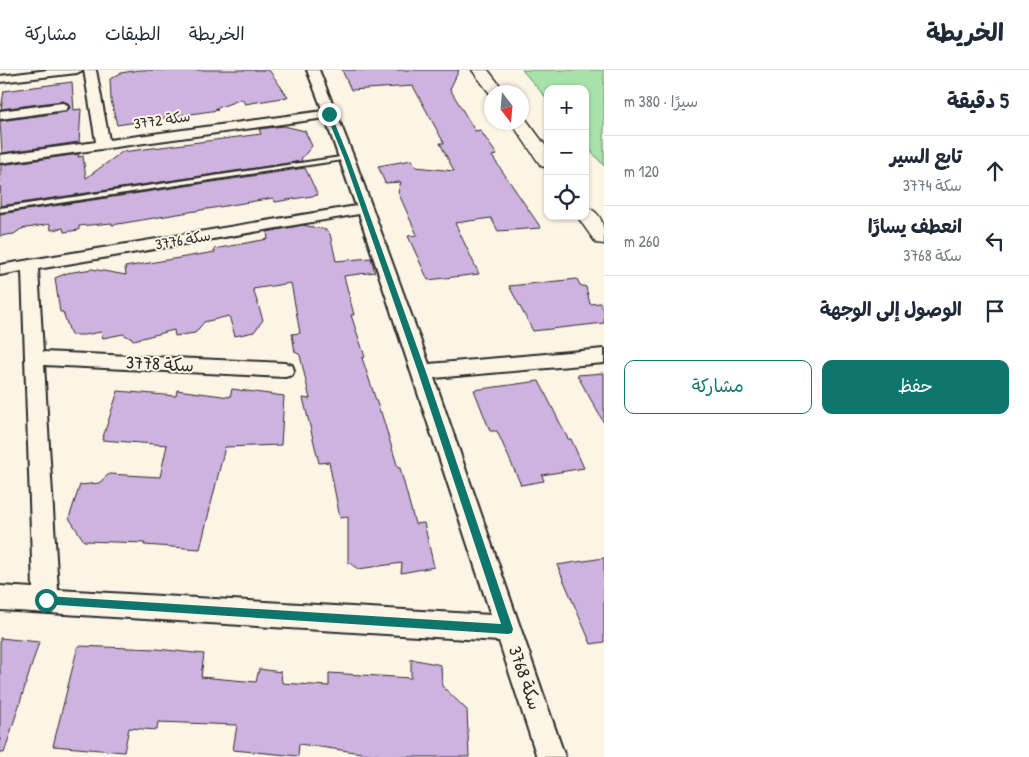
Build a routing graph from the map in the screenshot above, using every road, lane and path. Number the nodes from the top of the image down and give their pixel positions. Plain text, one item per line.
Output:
1 (77, 70) edge
2 (90, 70) edge
3 (314, 70) edge
4 (480, 70) edge
5 (15, 74) edge
6 (0, 79) edge
7 (492, 85) edge
8 (62, 107) dead end
9 (329, 114) junction
10 (0, 115) edge
11 (525, 130) edge
12 (103, 145) junction
13 (544, 156) edge
14 (347, 158) junction
15 (0, 159) edge
16 (365, 209) junction
17 (0, 210) edge
18 (589, 218) edge
19 (604, 238) edge
20 (30, 265) junction
21 (0, 270) edge
22 (604, 356) edge
23 (35, 358) junction
24 (285, 370) dead end
25 (422, 372) junction
26 (0, 598) edge
27 (46, 600) junction
28 (508, 629) junction
29 (551, 757) edge

1 - 5 street
2 - 12 street
3 - 9 street, سكة 3768
4 - 7 street
5 - 6 street
8 - 10 street
9 - 12 street, سكة 3772
9 - 14 street, سكة 3768
11 - 13 street
12 - 15 street, سكة 3772
14 - 16 street, سكة 3768
14 - 17 lane
16 - 20 street, سكة 3776
16 - 25 street, سكة 3768
18 - 19 street
20 - 21 street, سكة 3776
20 - 23 street
22 - 25 street
23 - 24 street, سكة 3778
23 - 27 street
25 - 28 street, سكة 3768
26 - 27 street
27 - 28 street
28 - 29 street, سكة 3768

